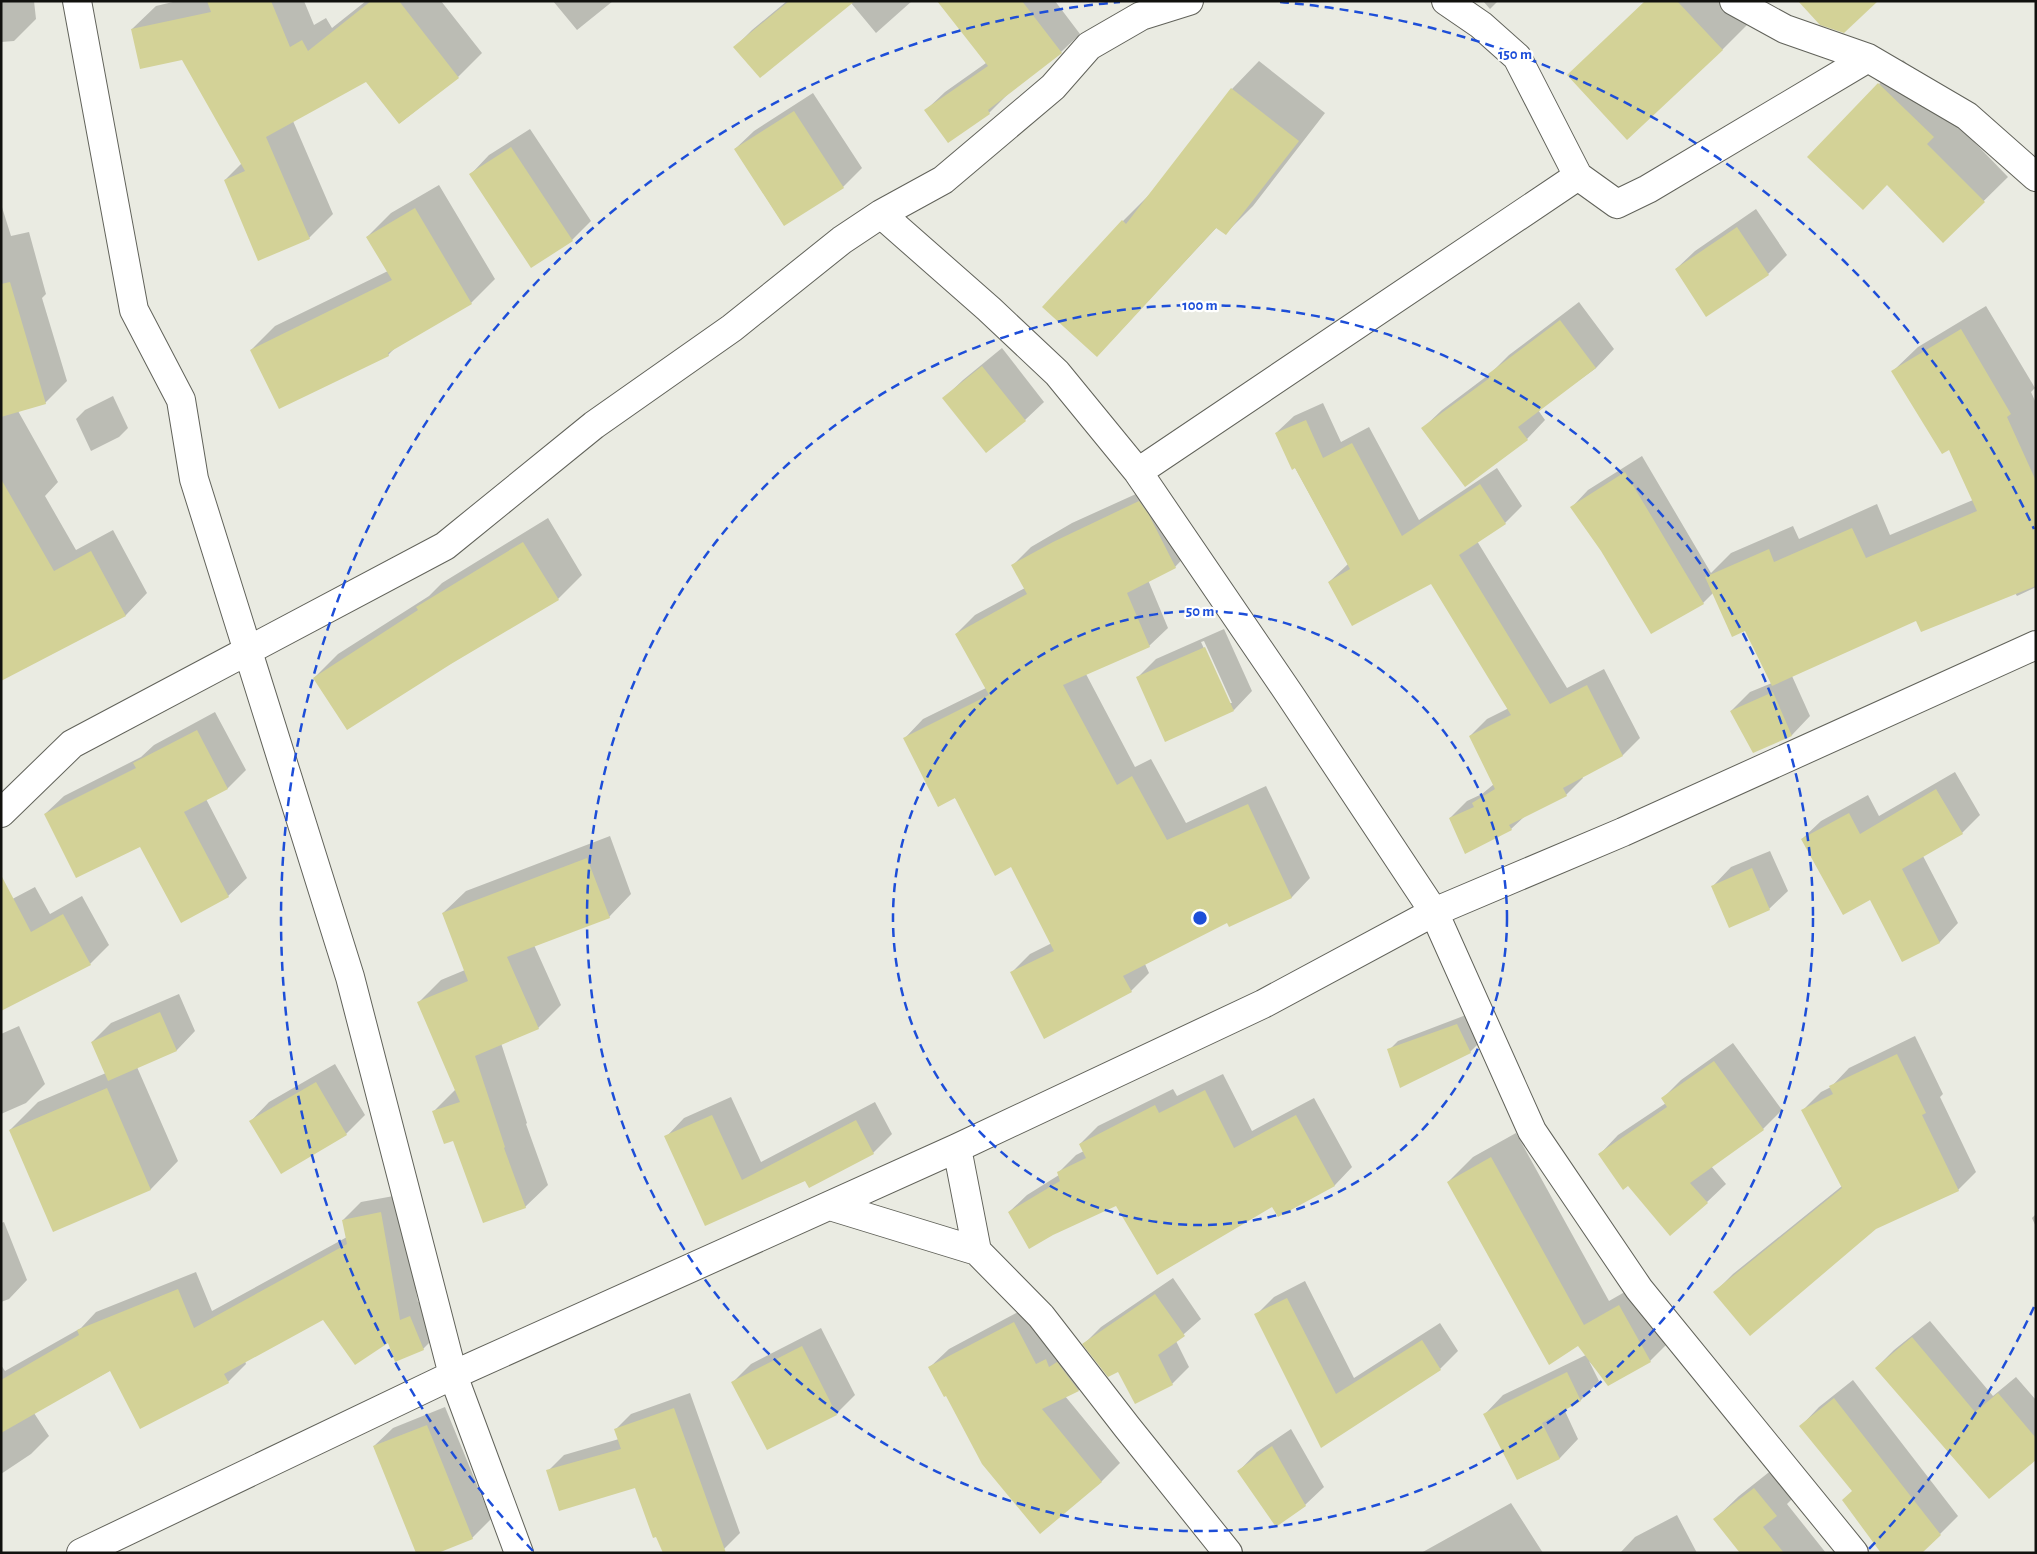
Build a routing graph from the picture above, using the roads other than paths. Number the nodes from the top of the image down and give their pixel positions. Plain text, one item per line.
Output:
1 (77, 1) edge
2 (1189, 1) edge
3 (1446, 1) edge
4 (1734, 1) edge
5 (1868, 58) junction
6 (1578, 176) junction
7 (2036, 177) edge
8 (882, 214) junction
9 (1138, 472) junction
10 (2036, 645) edge
11 (249, 652) junction
12 (1, 812) edge
13 (1434, 912) junction
14 (957, 1148) junction
15 (830, 1206) junction
16 (978, 1251) junction
17 (453, 1375) junction
18 (81, 1553) edge
19 (519, 1553) edge
20 (1228, 1553) edge
21 (1854, 1553) edge

1 - 11 street
2 - 8 street
3 - 6 street
4 - 5 street
5 - 6 street
5 - 7 street
6 - 9 street
8 - 9 street
8 - 11 street
9 - 13 street
10 - 13 street
11 - 12 street
11 - 17 street
13 - 14 street
13 - 21 street
14 - 15 street
14 - 16 street
15 - 16 street
15 - 17 street
16 - 20 street
17 - 18 street
17 - 19 street

